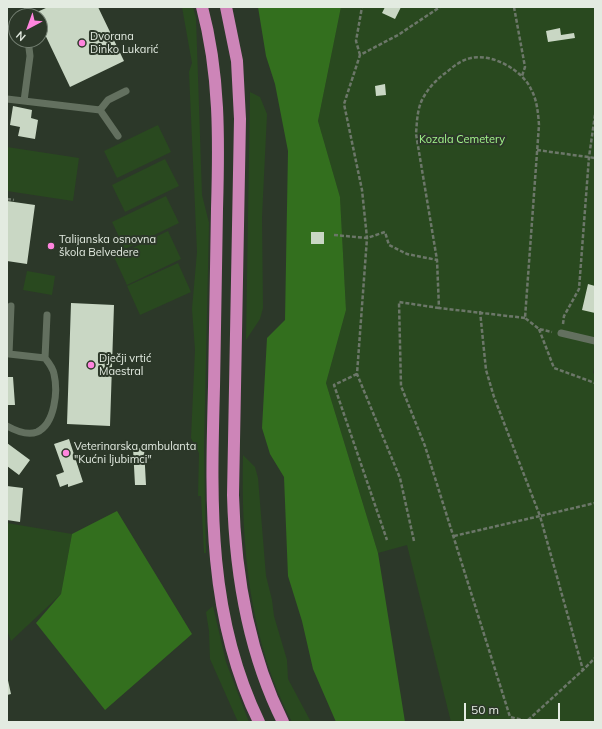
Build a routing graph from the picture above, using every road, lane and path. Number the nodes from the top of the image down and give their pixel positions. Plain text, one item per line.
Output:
1 (202, 7) edge
2 (226, 7) edge
3 (362, 7) edge
4 (440, 7) edge
5 (514, 7) edge
6 (29, 48) edge
7 (360, 55) junction
8 (522, 76) junction
9 (126, 91) dead end
10 (7, 99) edge
11 (24, 101) junction
12 (100, 110) junction
13 (595, 115) edge
14 (118, 136) dead end
15 (537, 150) junction
16 (589, 157) junction
17 (595, 158) edge
18 (7, 199) edge
19 (14, 200) dead end
20 (334, 235) dead end
21 (367, 238) junction
22 (437, 260) junction
23 (11, 306) dead end
24 (440, 308) junction
25 (480, 311) junction
26 (47, 315) dead end
27 (525, 318) junction
28 (539, 329) junction
29 (562, 333) junction
30 (595, 341) edge
31 (45, 358) junction
32 (357, 374) junction
33 (595, 382) edge
34 (7, 426) edge
35 (595, 503) edge
36 (540, 516) junction
37 (454, 536) junction
38 (387, 540) dead end
39 (414, 541) dead end
40 (595, 658) edge
41 (583, 670) junction
42 (259, 722) edge
43 (283, 722) edge
44 (527, 722) edge

1 - 42 highway
2 - 43 highway
3 - 7 path
4 - 7 path
5 - 8 path
6 - 11 lane
7 - 21 path
8 - 15 path
8 - 22 path
9 - 12 lane
10 - 11 lane
11 - 12 lane
12 - 14 lane
13 - 16 path
15 - 16 path
15 - 27 path
16 - 17 path
16 - 29 path
18 - 19 path
20 - 21 path
21 - 22 path
21 - 32 path
22 - 24 path
23 - 31 lane
24 - 25 path
24 - 37 path
25 - 27 path
25 - 36 path
26 - 31 lane
27 - 28 path
28 - 29 path
28 - 33 path
29 - 30 lane
31 - 34 lane
32 - 38 path
32 - 39 path
35 - 36 path
36 - 37 path
36 - 41 path
37 - 44 path
40 - 41 path
41 - 44 path

